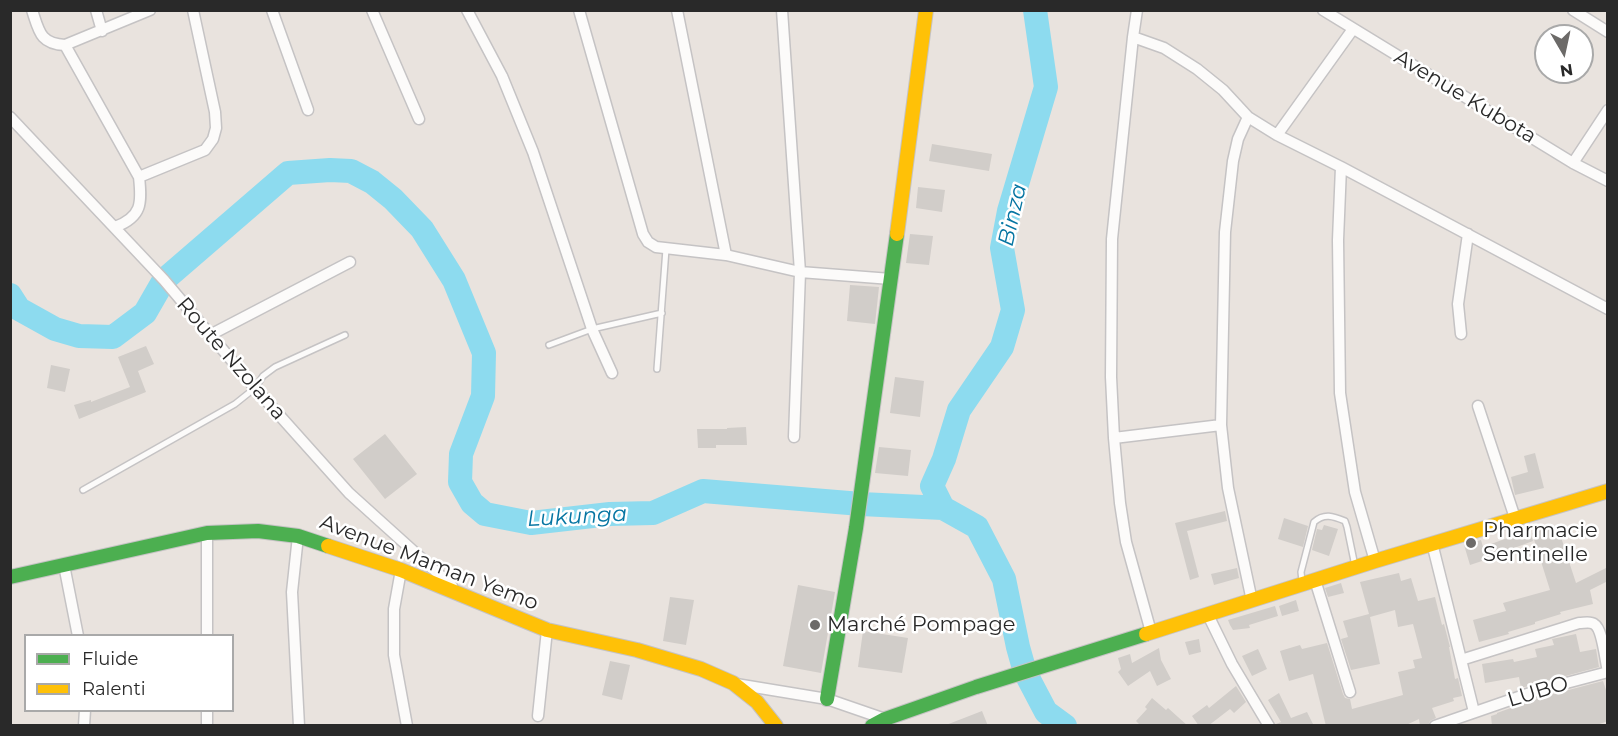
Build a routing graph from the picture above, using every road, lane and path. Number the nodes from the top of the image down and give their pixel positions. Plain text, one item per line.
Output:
1 (32, 10) edge
2 (96, 10) edge
3 (150, 10) edge
4 (193, 10) edge
5 (272, 10) edge
6 (372, 10) edge
7 (467, 10) edge
8 (579, 10) edge
9 (678, 10) edge
10 (782, 10) edge
11 (926, 10) edge
12 (1137, 10) edge
13 (1323, 10) edge
14 (1573, 10) edge
15 (1353, 28) junction
16 (102, 31) junction
17 (1608, 32) edge
18 (1133, 37) junction
19 (65, 45) junction
20 (308, 110) dead end
21 (1608, 110) edge
22 (10, 117) edge
23 (1248, 117) junction
24 (419, 119) dead end
25 (1277, 135) junction
26 (1573, 163) junction
27 (1341, 167) junction
28 (139, 177) junction
29 (1608, 181) edge
30 (115, 227) junction
31 (1468, 234) junction
32 (666, 249) junction
33 (726, 255) junction
34 (350, 262) dead end
35 (800, 272) junction
36 (891, 279) junction
37 (1608, 309) edge
38 (662, 313) junction
39 (592, 329) junction
40 (1461, 334) dead end
41 (210, 335) junction
42 (345, 335) dead end
43 (549, 345) dead end
44 (657, 369) dead end
45 (612, 373) dead end
46 (255, 388) junction
47 (1478, 406) dead end
48 (1221, 425) junction
49 (794, 437) dead end
50 (1114, 438) junction
51 (83, 490) dead end
52 (1608, 490) edge
53 (1515, 518) junction
54 (207, 533) junction
55 (298, 536) junction
56 (1432, 543) junction
57 (1375, 561) junction
58 (64, 565) junction
59 (1355, 568) junction
60 (401, 570) junction
61 (10, 577) edge
62 (1309, 582) junction
63 (459, 593) junction
64 (1252, 601) junction
65 (1208, 615) junction
66 (547, 630) junction
67 (1151, 632) junction
68 (78, 634) edge
69 (207, 634) edge
70 (1461, 660) junction
71 (1608, 672) edge
72 (733, 683) junction
73 (1350, 692) dead end
74 (827, 699) junction
75 (1474, 712) junction
76 (538, 716) dead end
77 (878, 722) edge
78 (299, 726) edge
79 (407, 726) edge
80 (776, 726) edge
81 (1269, 726) edge
82 (1435, 726) edge

1 - 19 street
2 - 16 street
3 - 16 street
4 - 28 street
5 - 20 street
6 - 24 street
7 - 39 street
8 - 32 street
9 - 33 street
10 - 35 street
11 - 36 street
12 - 18 street
13 - 15 street, Avenue Kubota
14 - 17 street
15 - 25 street
15 - 26 street, Avenue Kubota
16 - 19 street
18 - 23 street
18 - 50 street
19 - 28 street
21 - 26 street
22 - 30 street, Route Nzolana
23 - 25 street
23 - 48 street
25 - 27 street
26 - 29 street, Avenue Kubota
27 - 31 street
27 - 57 street
28 - 30 street
30 - 41 street, Route Nzolana
31 - 37 street
31 - 40 street
32 - 33 street
32 - 38 lane
33 - 35 street
34 - 41 street
35 - 36 street
35 - 49 street
36 - 74 street
38 - 39 lane
38 - 44 lane
39 - 43 lane
39 - 45 street
41 - 46 street, Route Nzolana
42 - 46 lane
46 - 51 lane
46 - 63 street, Route Nzolana
47 - 53 street
48 - 50 street
48 - 64 street
50 - 67 street
52 - 53 street
53 - 56 street
54 - 55 street, Avenue Maman Yemo
54 - 58 street, Avenue Maman Yemo
54 - 69 street
55 - 60 street, Avenue Maman Yemo
55 - 78 street
56 - 57 street
56 - 70 street
57 - 59 street
58 - 61 street, Avenue Maman Yemo
58 - 68 street
59 - 62 street
59 - 62 lane
60 - 63 street, Avenue Maman Yemo
60 - 79 street
62 - 64 street
62 - 73 street
63 - 66 street, Avenue Maman Yemo
64 - 65 street
65 - 67 street
65 - 81 street
66 - 72 street, Avenue Maman Yemo
66 - 76 street
67 - 77 street
70 - 71 street
70 - 75 street
71 - 75 street, LUBO
72 - 74 street
72 - 80 street, Avenue Maman Yemo
74 - 77 street
75 - 82 street, LUBO

